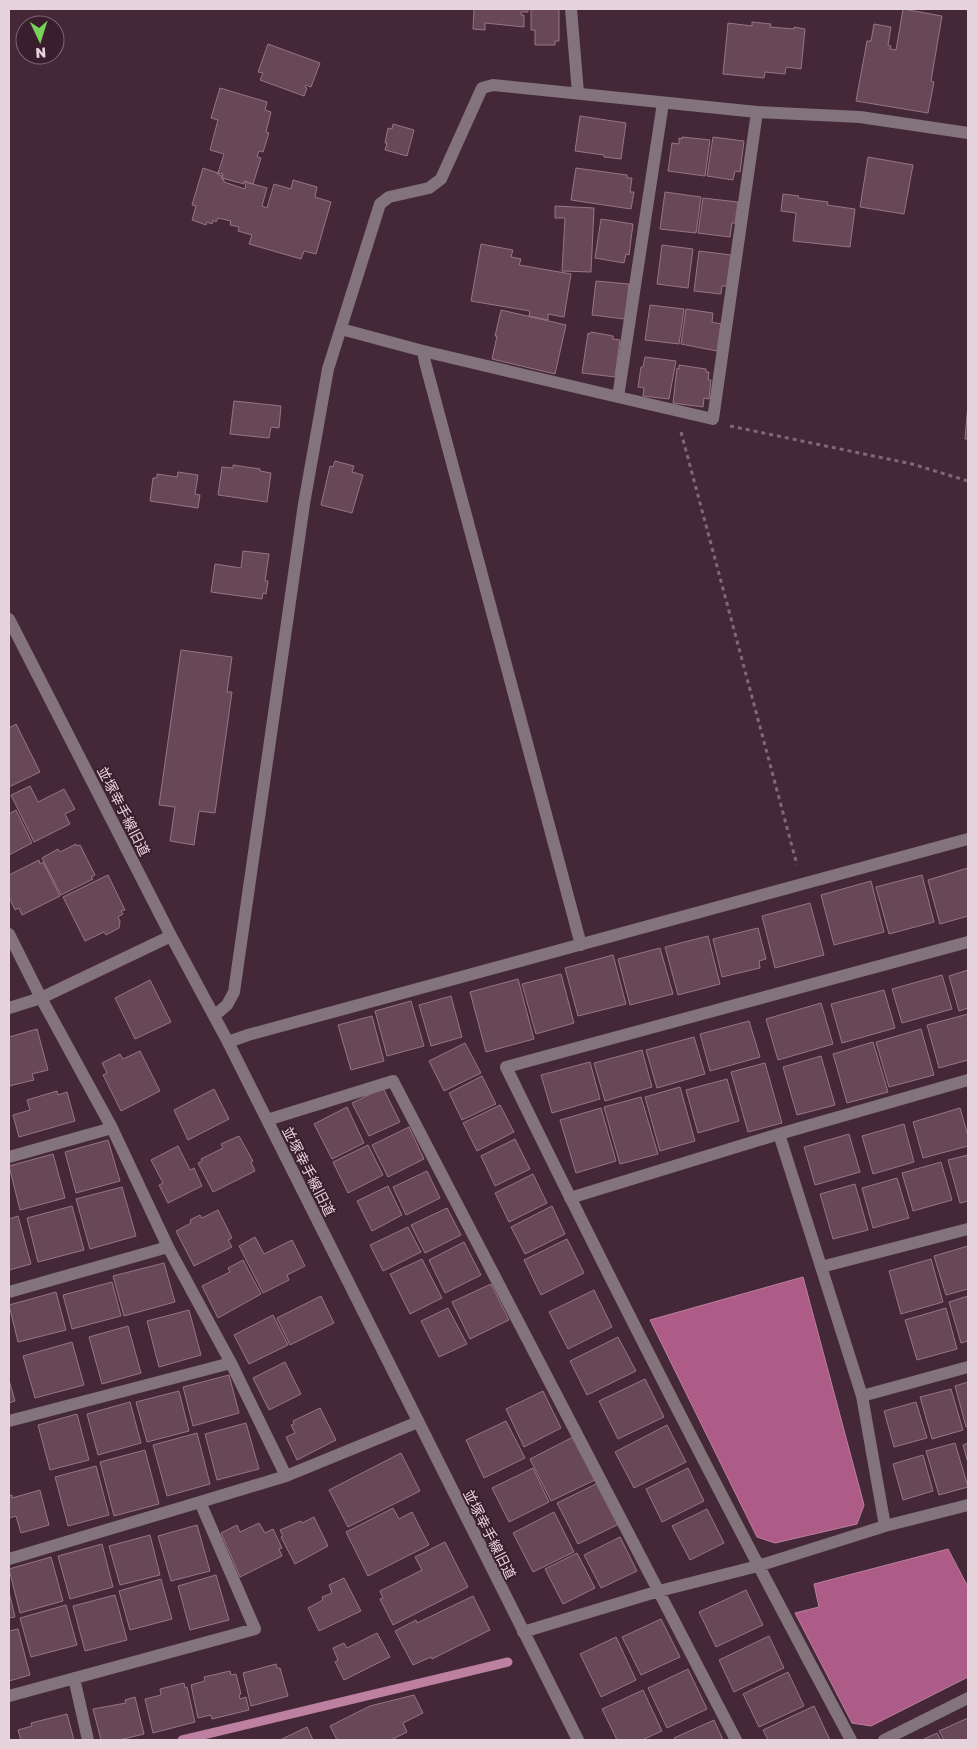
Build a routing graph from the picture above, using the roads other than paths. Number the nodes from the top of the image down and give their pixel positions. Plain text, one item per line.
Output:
1 (571, 9) edge
2 (578, 93) junction
3 (663, 103) junction
4 (757, 112) junction
5 (968, 133) edge
6 (341, 329) junction
7 (423, 351) junction
8 (618, 398) junction
9 (9, 618) edge
10 (968, 839) edge
11 (9, 934) edge
12 (171, 936) junction
13 (968, 942) edge
14 (582, 945) junction
15 (41, 998) junction
16 (9, 1008) edge
17 (214, 1016) junction
18 (228, 1042) junction
19 (968, 1080) edge
20 (267, 1120) junction
21 (112, 1128) junction
22 (779, 1134) junction
23 (9, 1157) edge
24 (570, 1198) junction
25 (968, 1229) edge
26 (168, 1247) junction
27 (821, 1267) junction
28 (9, 1292) edge
29 (231, 1363) junction
30 (968, 1367) edge
31 (862, 1396) junction
32 (9, 1421) edge
33 (418, 1422) junction
34 (286, 1476) junction
35 (200, 1502) junction
36 (968, 1505) edge
37 (885, 1526) junction
38 (9, 1559) edge
39 (758, 1566) junction
40 (659, 1591) junction
41 (523, 1632) junction
42 (74, 1678) junction
43 (9, 1696) edge
44 (968, 1698) edge
45 (88, 1740) edge
46 (578, 1740) edge
47 (736, 1740) edge
48 (851, 1740) edge
49 (884, 1740) edge

1 - 2 street
2 - 3 street
2 - 6 street
3 - 4 street
3 - 8 street
4 - 5 street
4 - 8 street
6 - 7 street
6 - 17 street
7 - 8 street
7 - 14 street
9 - 12 street, 並塚幸手線旧道
10 - 14 street
11 - 15 street
12 - 15 street
12 - 17 street, 並塚幸手線旧道
13 - 24 street
14 - 18 street
15 - 16 street
15 - 21 street
17 - 18 street, 並塚幸手線旧道
18 - 20 street, 並塚幸手線旧道
19 - 22 street
20 - 33 street, 並塚幸手線旧道
20 - 40 street
21 - 23 street
21 - 26 street
22 - 24 street
22 - 27 street
24 - 39 street
25 - 27 street
26 - 28 street
26 - 29 street
27 - 31 street
29 - 32 street
29 - 34 street
30 - 31 street
31 - 37 street
33 - 34 street
33 - 41 street, 並塚幸手線旧道
34 - 35 street
35 - 38 street
35 - 42 street
36 - 37 street
37 - 39 street
39 - 40 street
39 - 48 street
40 - 41 street
40 - 47 street
41 - 46 street, 並塚幸手線旧道
42 - 43 street
42 - 45 street
44 - 49 street

